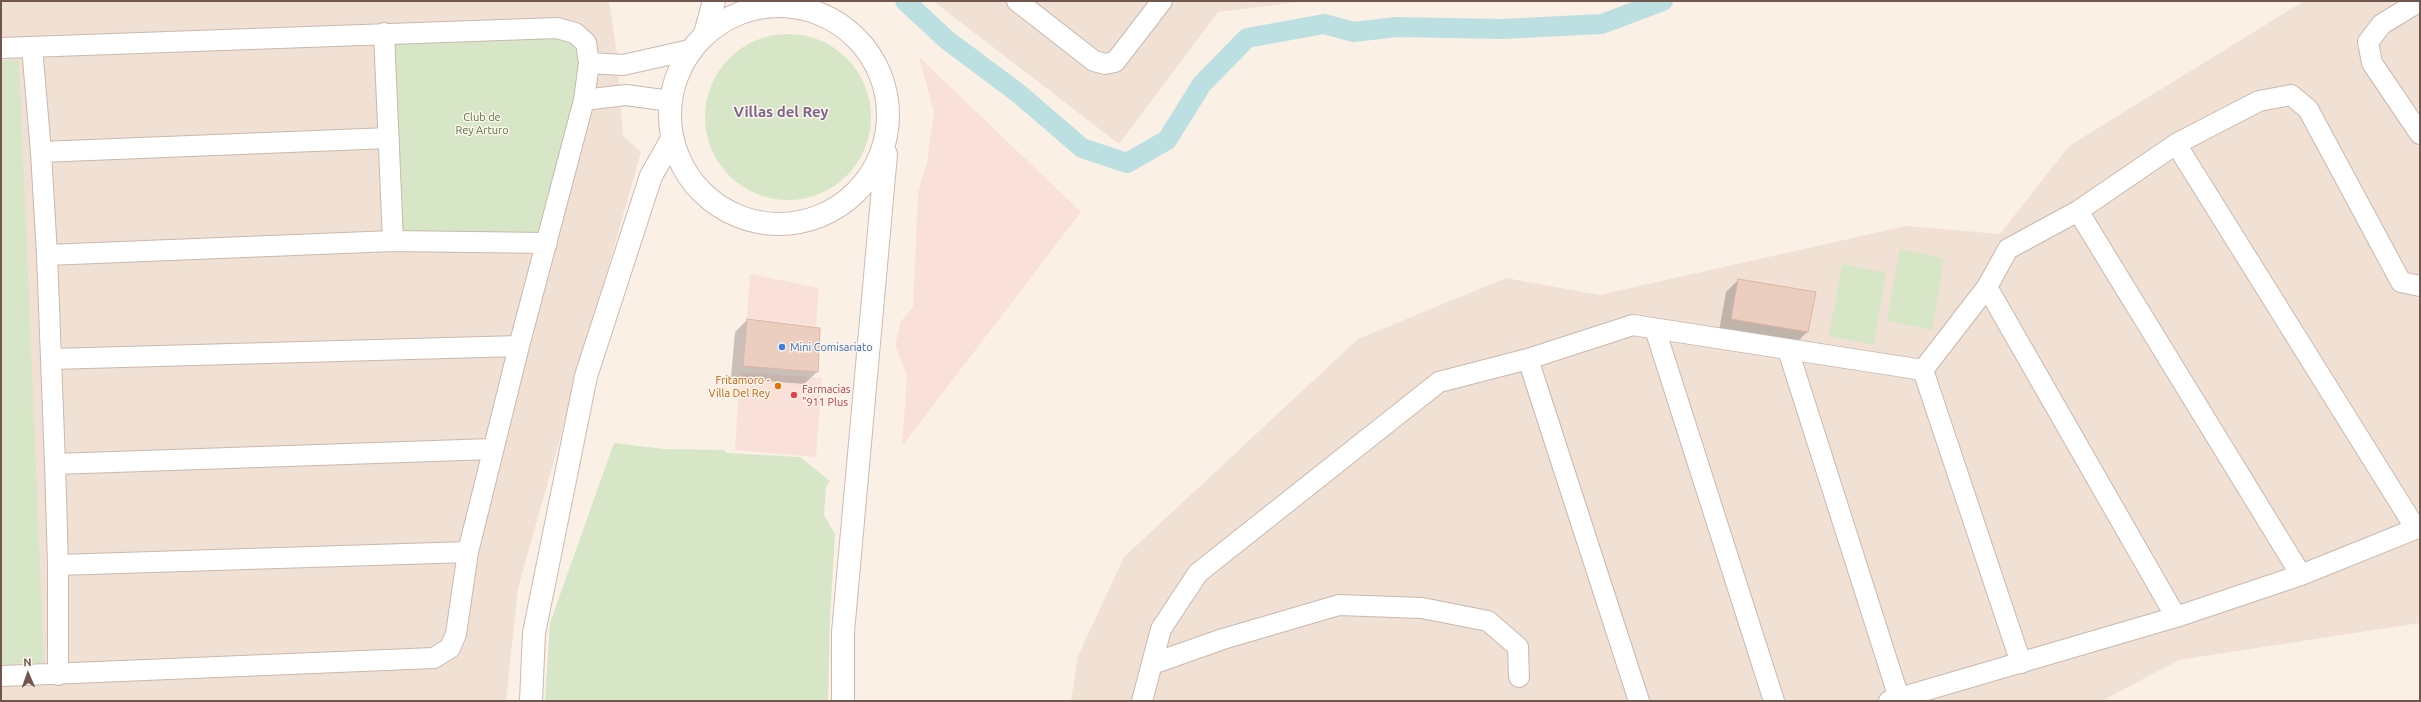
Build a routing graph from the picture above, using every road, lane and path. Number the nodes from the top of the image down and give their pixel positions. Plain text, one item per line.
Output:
1 (714, 1) edge
2 (829, 1) edge
3 (1017, 1) edge
4 (1162, 1) edge
5 (2420, 1) edge
6 (840, 24) junction
7 (384, 33) junction
8 (705, 34) junction
9 (32, 47) junction
10 (1, 48) edge
11 (690, 50) junction
12 (589, 63) junction
13 (584, 100) junction
14 (670, 101) junction
15 (2420, 134) edge
16 (888, 135) junction
17 (389, 138) junction
18 (672, 139) junction
19 (2176, 144) junction
20 (41, 152) junction
21 (2078, 211) junction
22 (393, 241) junction
23 (547, 243) junction
24 (47, 255) junction
25 (2420, 286) edge
26 (1987, 287) junction
27 (1654, 329) junction
28 (519, 346) junction
29 (1788, 350) junction
30 (51, 359) junction
31 (1528, 359) junction
32 (1923, 370) junction
33 (492, 449) junction
34 (55, 464) junction
35 (2418, 528) edge
36 (468, 552) junction
37 (58, 565) junction
38 (2301, 575) junction
39 (2176, 617) junction
40 (2021, 663) junction
41 (1152, 664) junction
42 (58, 675) junction
43 (1, 676) edge
44 (1519, 677) dead end
45 (1894, 699) edge
46 (531, 701) edge
47 (843, 701) edge
48 (1142, 701) edge
49 (1639, 701) edge
50 (1774, 701) edge

1 - 8 street
2 - 6 street
3 - 4 street
5 - 15 street
6 - 8 street
6 - 16 street
7 - 9 street
7 - 12 street
7 - 17 street
8 - 11 street
9 - 10 street
9 - 20 street
11 - 12 street
11 - 14 street
12 - 13 street
13 - 14 street
13 - 23 street
14 - 18 street
16 - 18 street
16 - 47 street
17 - 20 street
17 - 22 street
18 - 46 street
19 - 21 street
19 - 25 street
19 - 35 street
20 - 24 street
21 - 26 street
21 - 38 street
22 - 23 street
22 - 24 street
23 - 28 street
24 - 30 street
26 - 32 street
26 - 39 street
27 - 29 street
27 - 31 street
27 - 50 street
28 - 30 street
28 - 33 street
29 - 32 street
29 - 45 street
30 - 34 street
31 - 41 street
31 - 49 street
32 - 40 street
33 - 34 street
33 - 36 street
34 - 37 street
35 - 38 street
36 - 37 street
36 - 42 street
37 - 42 street
38 - 39 street
39 - 40 street
40 - 45 street
41 - 44 street
41 - 48 street
42 - 43 street

